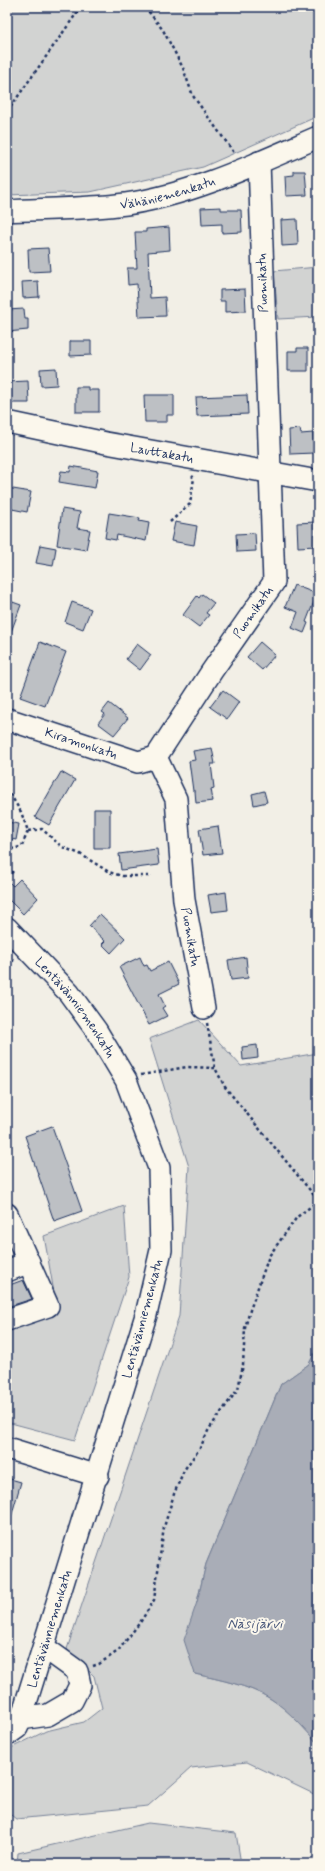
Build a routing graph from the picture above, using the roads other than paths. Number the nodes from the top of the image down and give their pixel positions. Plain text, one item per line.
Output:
1 (318, 137) edge
2 (249, 161) junction
3 (7, 211) edge
4 (7, 422) edge
5 (270, 473) junction
6 (318, 481) edge
7 (7, 719) edge
8 (156, 757) junction
9 (7, 928) edge
10 (204, 1008) road end
11 (7, 1214) edge
12 (29, 1262) junction
13 (7, 1271) edge
14 (7, 1320) edge
15 (7, 1448) edge
16 (98, 1476) junction
17 (44, 1648) junction
18 (21, 1719) junction
19 (7, 1735) edge

1 - 2 street, Vähäniemenkatu
2 - 3 street, Vähäniemenkatu
2 - 5 street, Puomikatu
4 - 5 street, Lauttakatu
5 - 6 street, Lauttakatu
5 - 8 street, Puomikatu
7 - 8 street, Kiramonkatu
8 - 10 street, Puomikatu
9 - 16 street, Lentävänniemenkatu
11 - 12 street
12 - 13 street
12 - 14 street
15 - 16 street
16 - 17 street, Lentävänniemenkatu
17 - 18 street, Lentävänniemenkatu
17 - 18 street
18 - 19 street, Lentävänniemenkatu

